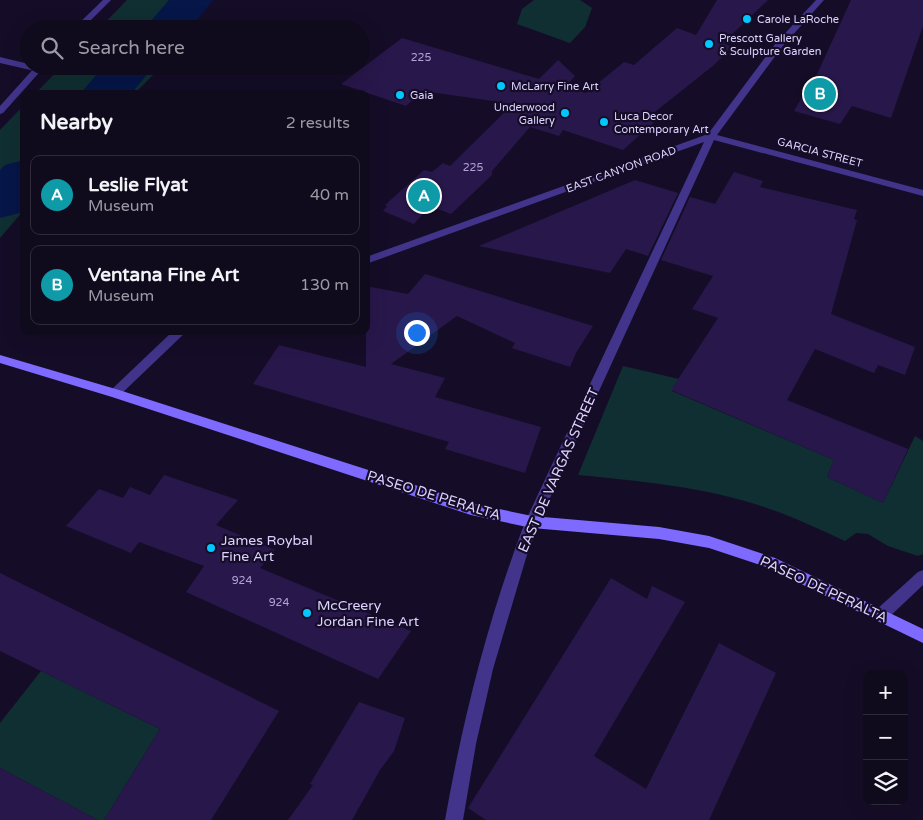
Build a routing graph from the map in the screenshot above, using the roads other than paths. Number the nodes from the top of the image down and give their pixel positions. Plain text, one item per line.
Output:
1 (108, 0) edge
2 (820, 0) edge
3 (87, 20) edge
4 (0, 60) edge
5 (20, 64) edge
6 (33, 75) edge
7 (0, 111) edge
8 (711, 136) junction
9 (923, 193) edge
10 (370, 260) edge
11 (176, 335) edge
12 (0, 359) edge
13 (115, 393) junction
14 (532, 522) junction
15 (923, 576) edge
16 (881, 615) junction
17 (923, 636) edge
18 (454, 820) edge

1 - 3 street
2 - 8 street
4 - 5 street
6 - 7 street
8 - 9 street, GARCIA STREET
8 - 10 street, EAST CANYON ROAD
8 - 14 street, EAST DE VARGAS STREET
11 - 13 street
12 - 13 main road, PASEO DE PERALTA
13 - 14 main road, PASEO DE PERALTA
14 - 16 main road, PASEO DE PERALTA
14 - 18 street, EAST DE VARGAS STREET
15 - 16 street
16 - 17 main road, PASEO DE PERALTA

